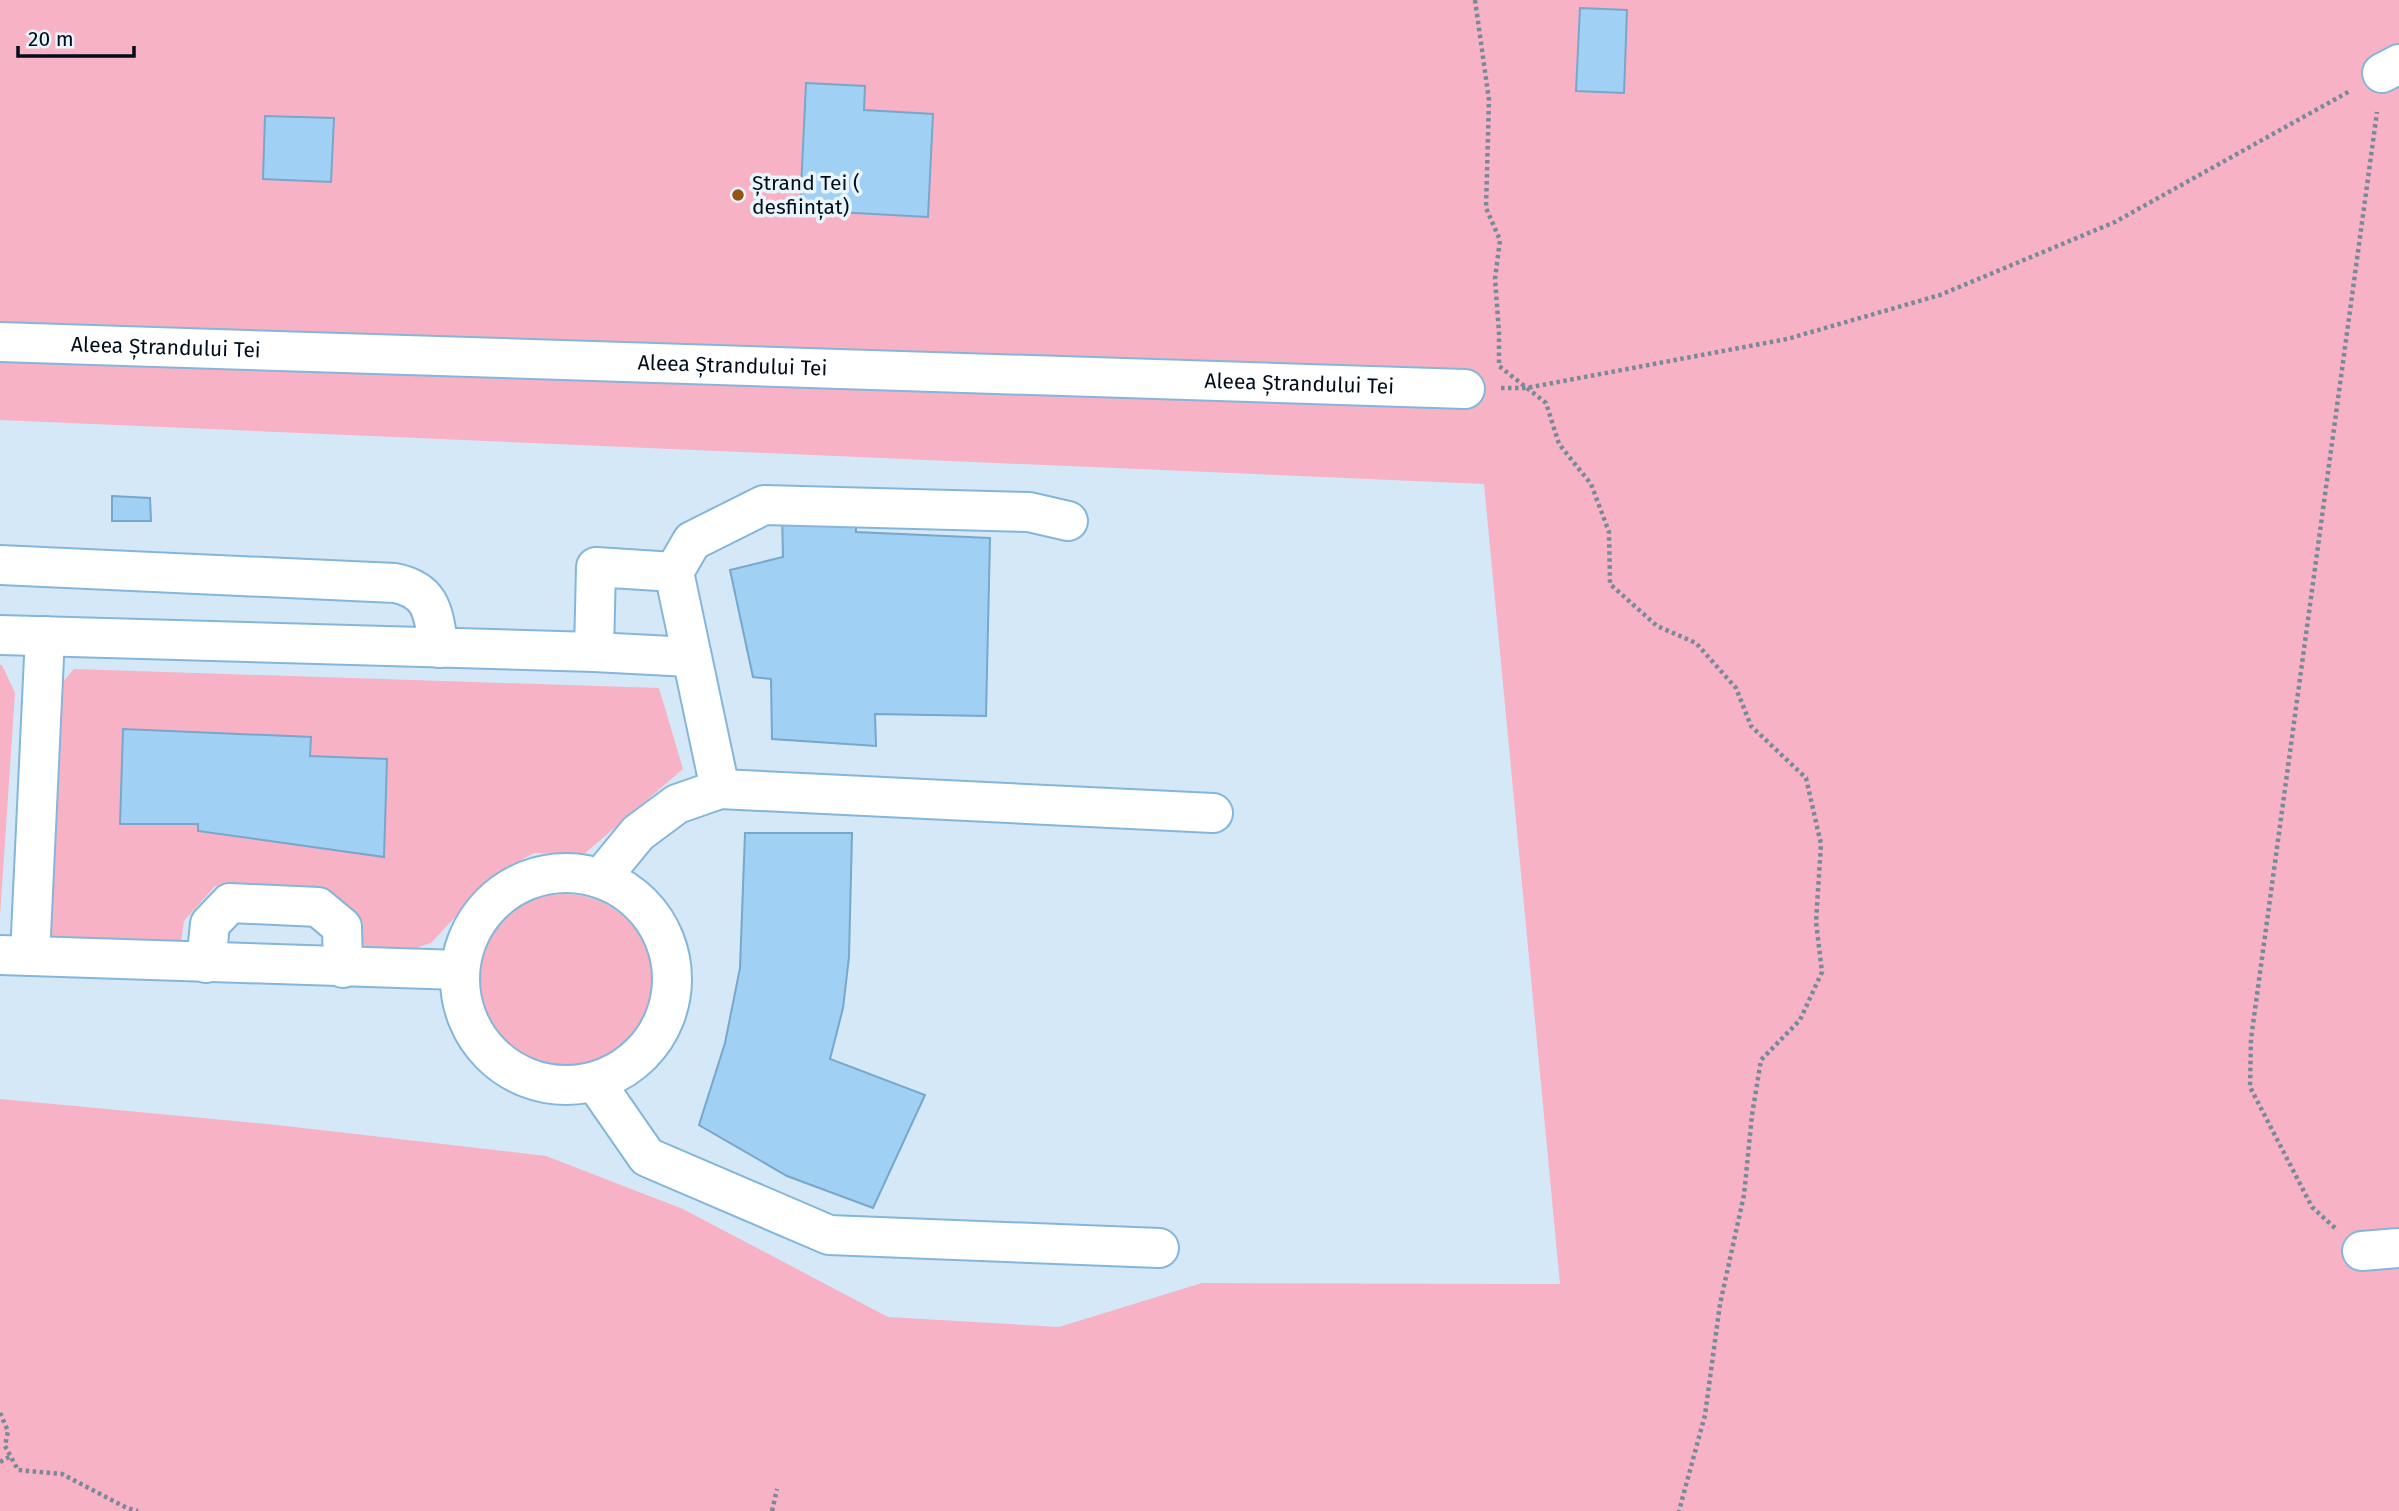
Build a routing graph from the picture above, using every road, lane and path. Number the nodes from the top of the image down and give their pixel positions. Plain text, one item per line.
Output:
1 (1475, 0) edge
2 (2391, 68) edge
3 (0, 342) edge
4 (1527, 388) junction
5 (1465, 389) joint
6 (1068, 521) dead end
7 (0, 565) edge
8 (674, 572) junction
9 (0, 635) edge
10 (45, 636) junction
11 (439, 648) junction
12 (594, 652) junction
13 (690, 657) junction
14 (720, 789) junction
15 (1213, 813) dead end
16 (601, 878) junction
17 (15, 955) edge
18 (206, 963) junction
19 (343, 968) junction
20 (459, 970) junction
21 (595, 1082) junction
22 (1159, 1248) dead end
23 (2381, 1250) edge
24 (0, 1413) edge
25 (11, 1456) junction
26 (0, 1462) edge
27 (777, 1489) dead end
28 (138, 1511) edge
29 (772, 1511) edge
30 (1679, 1511) edge

1 - 4 path
2 - 4 path
2 - 23 path
3 - 5 street, Aleea Ștrandului Tei
4 - 5 path
4 - 30 path
6 - 8 street
7 - 11 street
8 - 12 street
8 - 13 street
9 - 10 street
10 - 11 street
10 - 17 street
11 - 12 street
12 - 13 street
13 - 14 street
14 - 15 street
14 - 16 street
16 - 20 street
16 - 21 street
17 - 18 street
18 - 19 street
18 - 19 street
19 - 20 street
20 - 21 street
21 - 22 street
24 - 25 path
25 - 26 path
25 - 28 path
27 - 29 path

